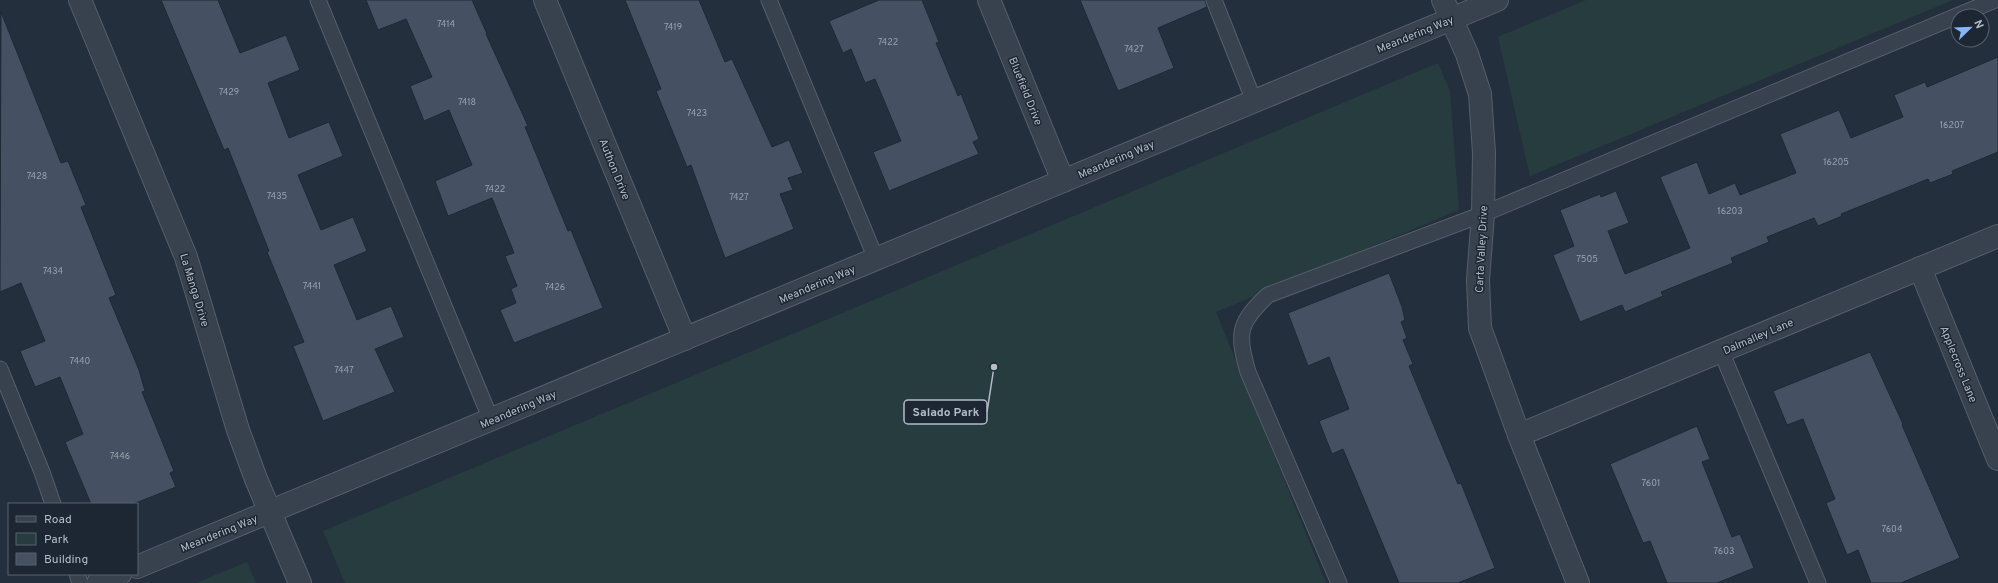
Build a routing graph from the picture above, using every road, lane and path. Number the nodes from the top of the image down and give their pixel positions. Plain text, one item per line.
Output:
1 (80, 0) edge
2 (318, 0) edge
3 (545, 0) edge
4 (769, 0) edge
5 (989, 0) edge
6 (1214, 0) edge
7 (1497, 0) edge
8 (1995, 0) edge
9 (1447, 10) edge
10 (1254, 101) junction
11 (1064, 181) junction
12 (1483, 214) junction
13 (1998, 236) edge
14 (876, 260) junction
15 (1920, 268) junction
16 (685, 339) junction
17 (1721, 351) junction
18 (0, 369) edge
19 (491, 420) junction
20 (1519, 435) junction
21 (1998, 459) edge
22 (53, 503) edge
23 (270, 512) junction
24 (138, 567) edge
25 (118, 575) edge
26 (98, 583) edge
27 (300, 583) edge
28 (1339, 583) edge
29 (1578, 583) edge
30 (1818, 583) edge

1 - 23 street, La Manga Drive
2 - 19 lane
3 - 16 street, Authon Drive
4 - 14 lane
5 - 11 street, Bluefield Drive
6 - 10 lane
7 - 9 street, Meandering Way
8 - 12 lane
9 - 10 street, Meandering Way
9 - 12 street, Carta Valley Drive
10 - 11 street, Meandering Way
11 - 14 street, Meandering Way
12 - 20 street, Carta Valley Drive
12 - 28 lane
13 - 15 street, Dalmalley Lane
14 - 16 street, Meandering Way
15 - 17 street, Dalmalley Lane
15 - 21 street, Applecross Lane
16 - 19 street, Meandering Way
17 - 20 street, Dalmalley Lane
17 - 30 lane
18 - 22 lane
19 - 23 street, Meandering Way
20 - 29 street, Carta Valley Drive
23 - 24 street, Meandering Way
23 - 27 street, La Manga Drive
25 - 26 street

